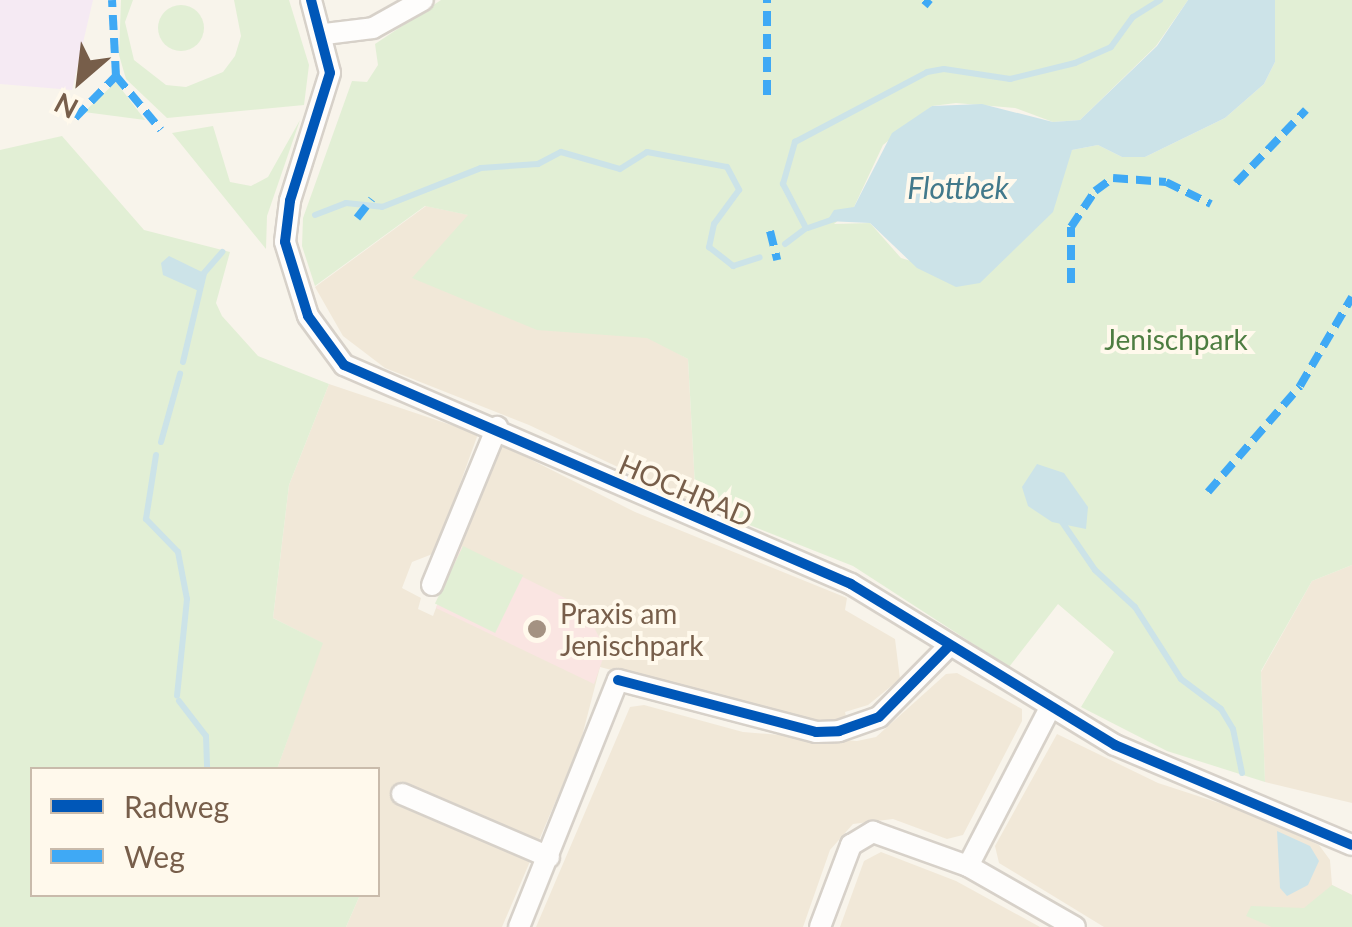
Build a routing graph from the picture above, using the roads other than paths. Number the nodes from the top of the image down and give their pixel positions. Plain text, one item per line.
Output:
1 (311, 0) edge
2 (423, 0) edge
3 (325, 34) junction
4 (498, 426) junction
5 (432, 585) dead end
6 (948, 647) junction
7 (1050, 708) junction
8 (402, 794) dead end
9 (1352, 844) edge
10 (548, 857) junction
11 (968, 866) junction
12 (519, 927) edge
13 (820, 927) edge
14 (1076, 927) edge

1 - 3 street, HOCHRAD
2 - 3 street
3 - 4 street, HOCHRAD
4 - 5 street
4 - 6 street, HOCHRAD
6 - 7 street, HOCHRAD
6 - 10 street
7 - 9 street, HOCHRAD
7 - 11 street
8 - 10 street
10 - 12 street
11 - 13 street
11 - 14 street

